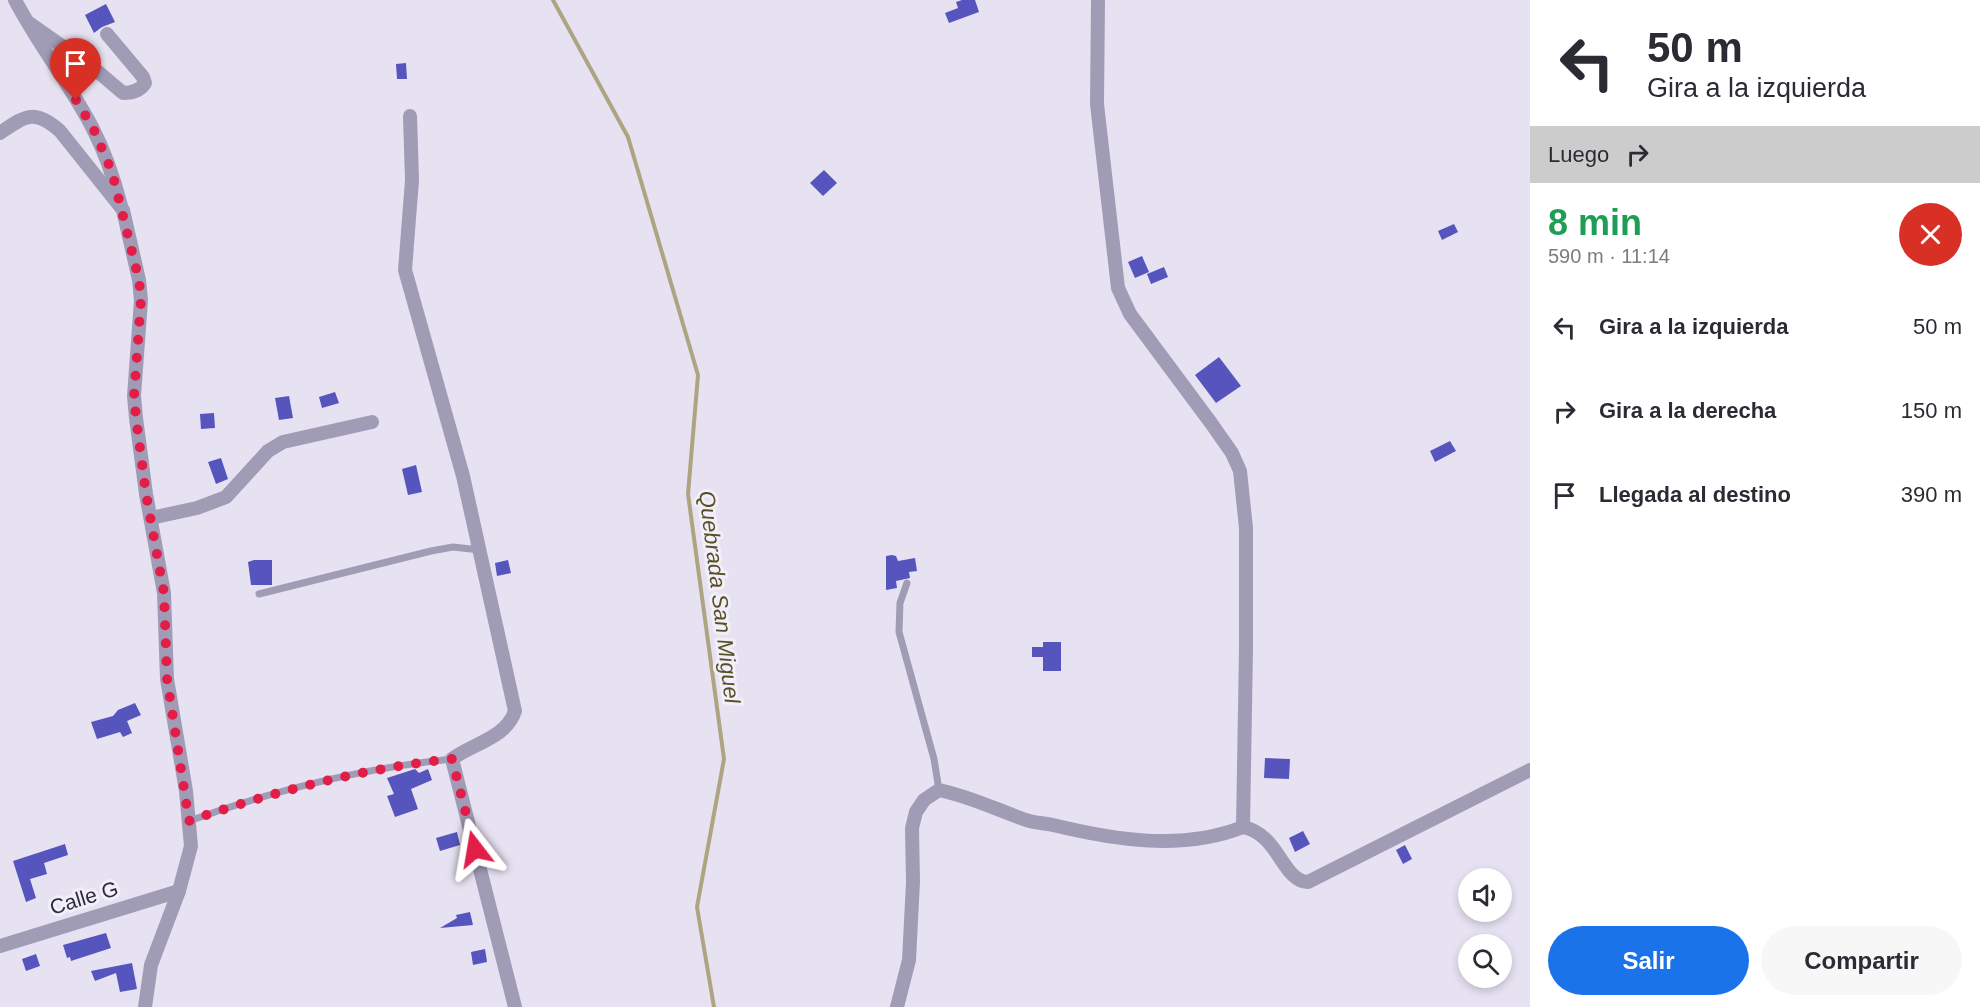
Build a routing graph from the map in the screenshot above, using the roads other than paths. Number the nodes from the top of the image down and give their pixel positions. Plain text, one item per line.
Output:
1 (15, 0) edge
2 (1098, 0) edge
3 (25, 20) junction
4 (107, 34) dead end
5 (410, 116) dead end
6 (0, 133) edge
7 (123, 210) junction
8 (372, 422) dead end
9 (151, 518) junction
10 (480, 550) junction
11 (907, 584) dead end
12 (260, 594) dead end
13 (452, 759) junction
14 (1530, 770) edge
15 (939, 790) junction
16 (189, 821) junction
17 (1243, 826) junction
18 (180, 891) junction
19 (0, 946) edge
20 (145, 1007) edge
21 (514, 1007) edge
22 (897, 1007) edge

1 - 3 street
2 - 17 street
3 - 4 street
3 - 7 street
5 - 10 street
6 - 7 street
7 - 9 street
8 - 9 street
9 - 16 street
10 - 12 lane
10 - 13 street
11 - 15 lane
13 - 16 lane
13 - 21 street
14 - 17 street
15 - 17 street
15 - 22 street
16 - 18 street
18 - 19 street, Calle G
18 - 20 street

